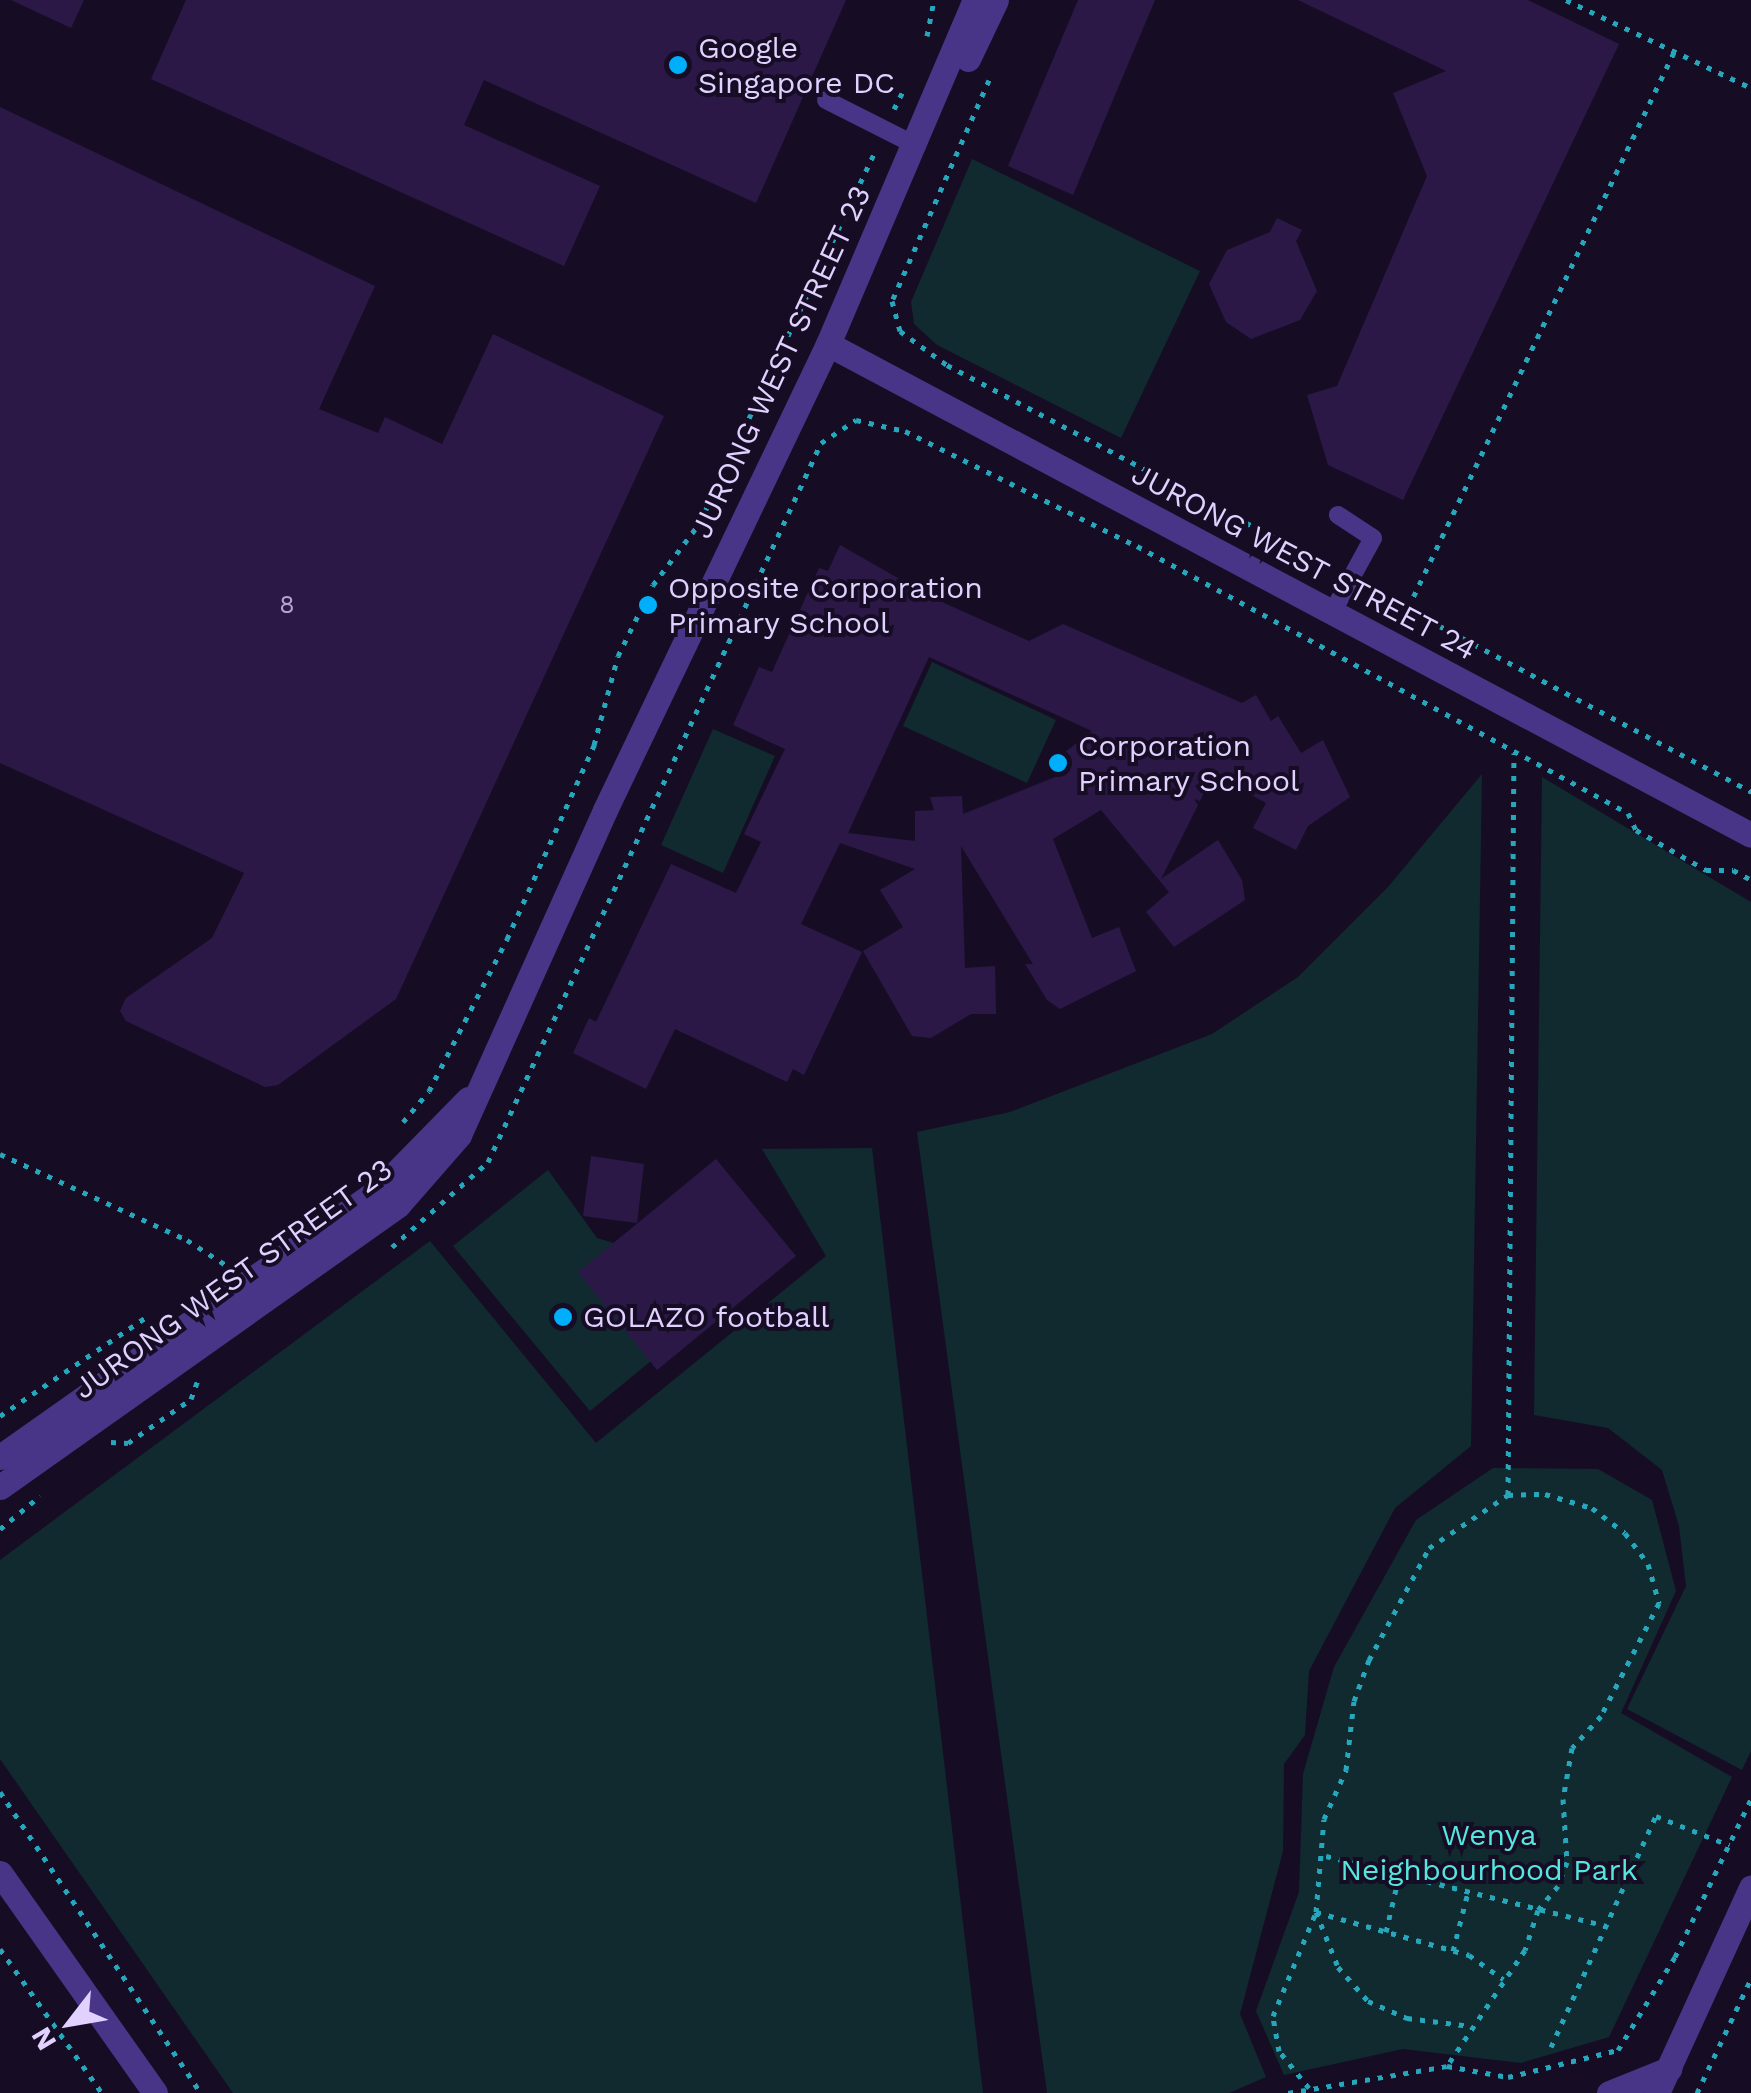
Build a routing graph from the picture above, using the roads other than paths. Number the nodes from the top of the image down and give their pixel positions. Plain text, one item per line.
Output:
1 (975, 0) edge
2 (996, 0) edge
3 (942, 90) junction
4 (826, 100) dead end
5 (917, 146) junction
6 (828, 344) junction
7 (1338, 515) dead end
8 (1332, 613) junction
9 (1751, 836) edge
10 (472, 1096) junction
11 (0, 1457) edge
12 (0, 1487) edge
13 (0, 1873) edge
14 (1751, 1888) edge
15 (1668, 2068) junction
16 (155, 2093) edge
17 (1609, 2093) edge
18 (1657, 2093) edge

1 - 3 street, JURONG WEST STREET 23
2 - 3 street, JURONG WEST STREET 23
3 - 5 street, JURONG WEST STREET 23
4 - 5 lane
5 - 6 street, JURONG WEST STREET 23
6 - 8 street, JURONG WEST STREET 24
6 - 10 street, JURONG WEST STREET 23
7 - 8 lane
8 - 9 street, JURONG WEST STREET 24
10 - 11 street, JURONG WEST STREET 23
10 - 12 street, JURONG WEST STREET 23
13 - 16 street
14 - 15 street
15 - 17 street
15 - 18 street

